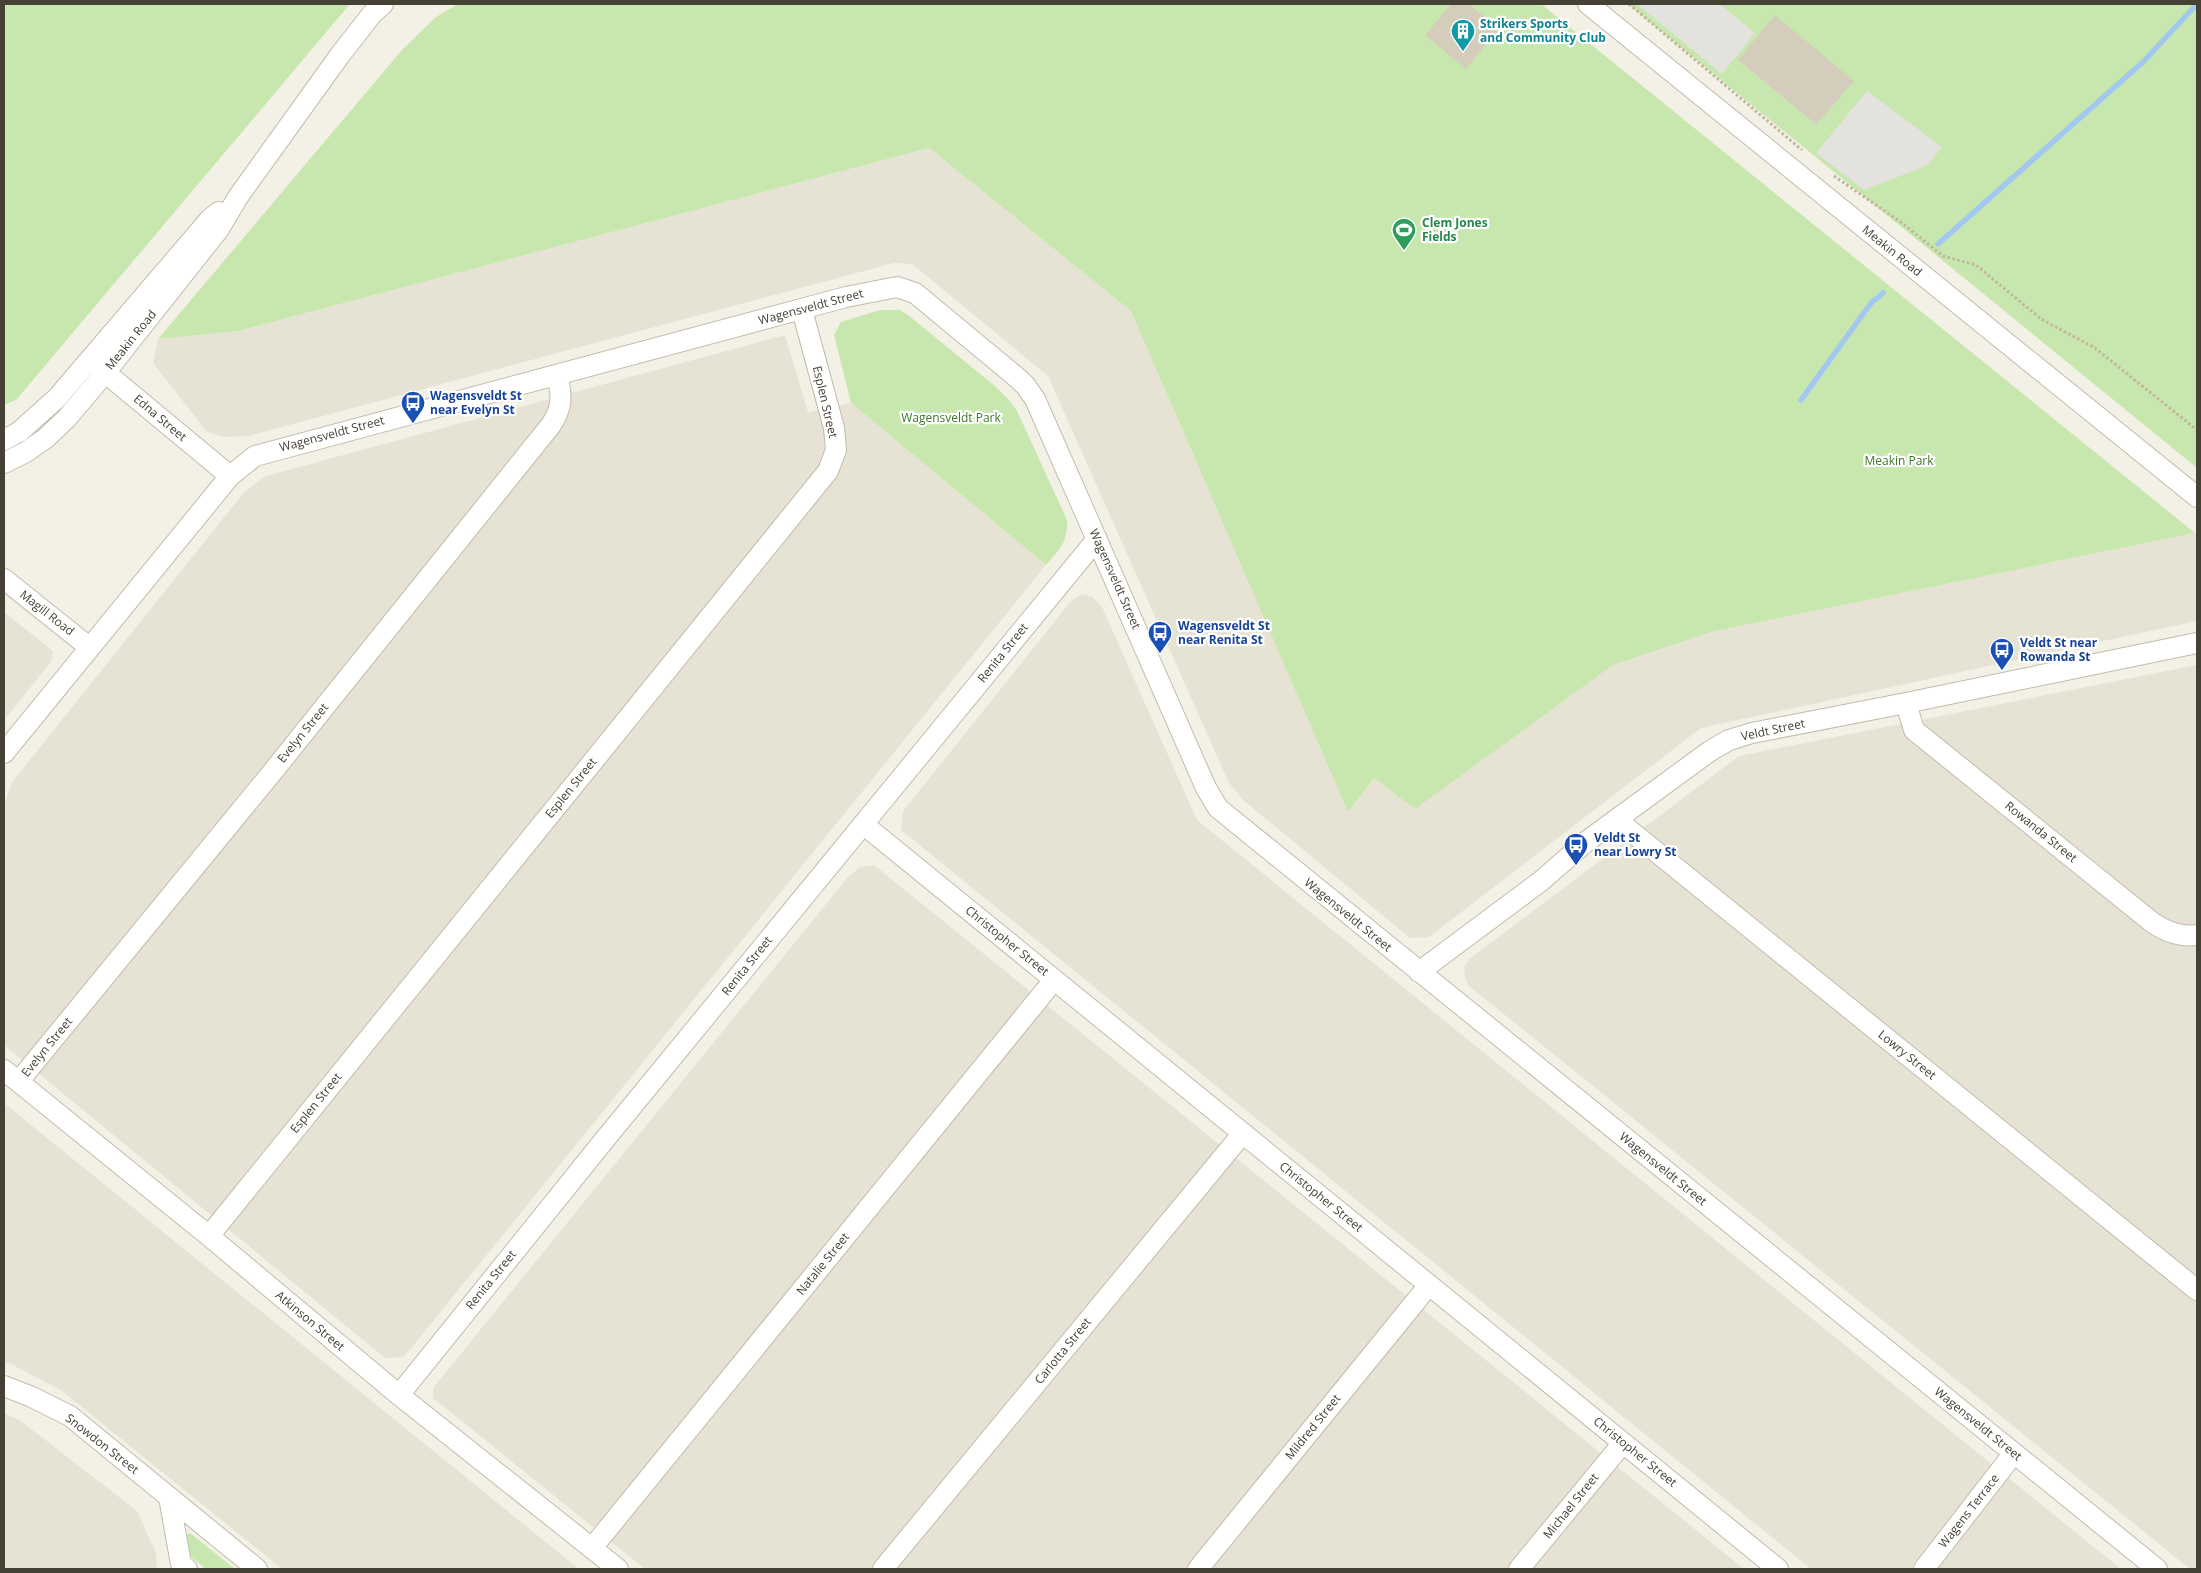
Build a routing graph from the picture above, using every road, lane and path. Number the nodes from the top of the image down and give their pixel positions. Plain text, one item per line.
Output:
1 (383, 4) edge
2 (1588, 4) edge
3 (1629, 4) edge
4 (1806, 153) dead end
5 (1828, 172) dead end
6 (238, 197) junction
7 (802, 310) junction
8 (89, 360) junction
9 (105, 373) junction
10 (557, 375) junction
11 (2197, 430) edge
12 (4, 440) edge
13 (4, 463) edge
14 (230, 476) junction
15 (2197, 497) edge
16 (1097, 539) junction
17 (4, 579) edge
18 (2197, 642) edge
19 (89, 647) junction
20 (1906, 703) junction
21 (4, 753) edge
22 (1617, 820) junction
23 (863, 824) junction
24 (2197, 935) edge
25 (1419, 972) junction
26 (1054, 980) junction
27 (11, 1076) edge
28 (1243, 1133) junction
29 (209, 1236) junction
30 (1429, 1285) junction
31 (2197, 1290) edge
32 (4, 1386) edge
33 (399, 1395) junction
34 (1623, 1443) junction
35 (2014, 1453) junction
36 (169, 1497) junction
37 (592, 1548) junction
38 (187, 1569) edge
39 (257, 1569) edge
40 (618, 1569) edge
41 (883, 1569) edge
42 (1198, 1569) edge
43 (1519, 1569) edge
44 (1778, 1569) edge
45 (1924, 1569) edge
46 (2156, 1569) edge

1 - 6 street, Meakin Road
2 - 15 street, Meakin Road
3 - 4 path
5 - 11 path
6 - 8 street, Meakin Road
6 - 9 street, Meakin Road
7 - 10 street, Wagensveldt Street
7 - 16 street, Wagensveldt Street
7 - 29 street, Esplen Street
8 - 9 street, Edna Street
8 - 12 street, Meakin Road
9 - 13 street, Meakin Road
9 - 14 street, Edna Street
10 - 14 street, Wagensveldt Street
10 - 27 street, Evelyn Street
14 - 19 street, Wagensveldt Street
16 - 23 street, Renita Street
16 - 25 street, Wagensveldt Street
17 - 19 street, Magill Road
18 - 20 street, Veldt Street
19 - 21 street, Wagensveldt Street
20 - 22 street, Veldt Street
20 - 24 street, Rowanda Street
22 - 25 street, Veldt Street
22 - 31 street, Lowry Street
23 - 26 street, Christopher Street
23 - 33 street, Renita Street
25 - 35 street, Wagensveldt Street
26 - 28 street, Christopher Street
26 - 37 street, Natalie Street
27 - 29 street, Atkinson Street
28 - 30 street, Christopher Street
28 - 41 street, Carlotta Street
29 - 33 street, Atkinson Street
30 - 34 street, Christopher Street
30 - 42 street, Mildred Street
32 - 36 street, Snowdon Street
33 - 37 street, Atkinson Street
34 - 43 street, Michael Street
34 - 44 street, Christopher Street
35 - 45 street, Wagens Terrace
35 - 46 street, Wagensveldt Street
36 - 38 street
36 - 39 street, Snowdon Street
37 - 40 street, Atkinson Street

